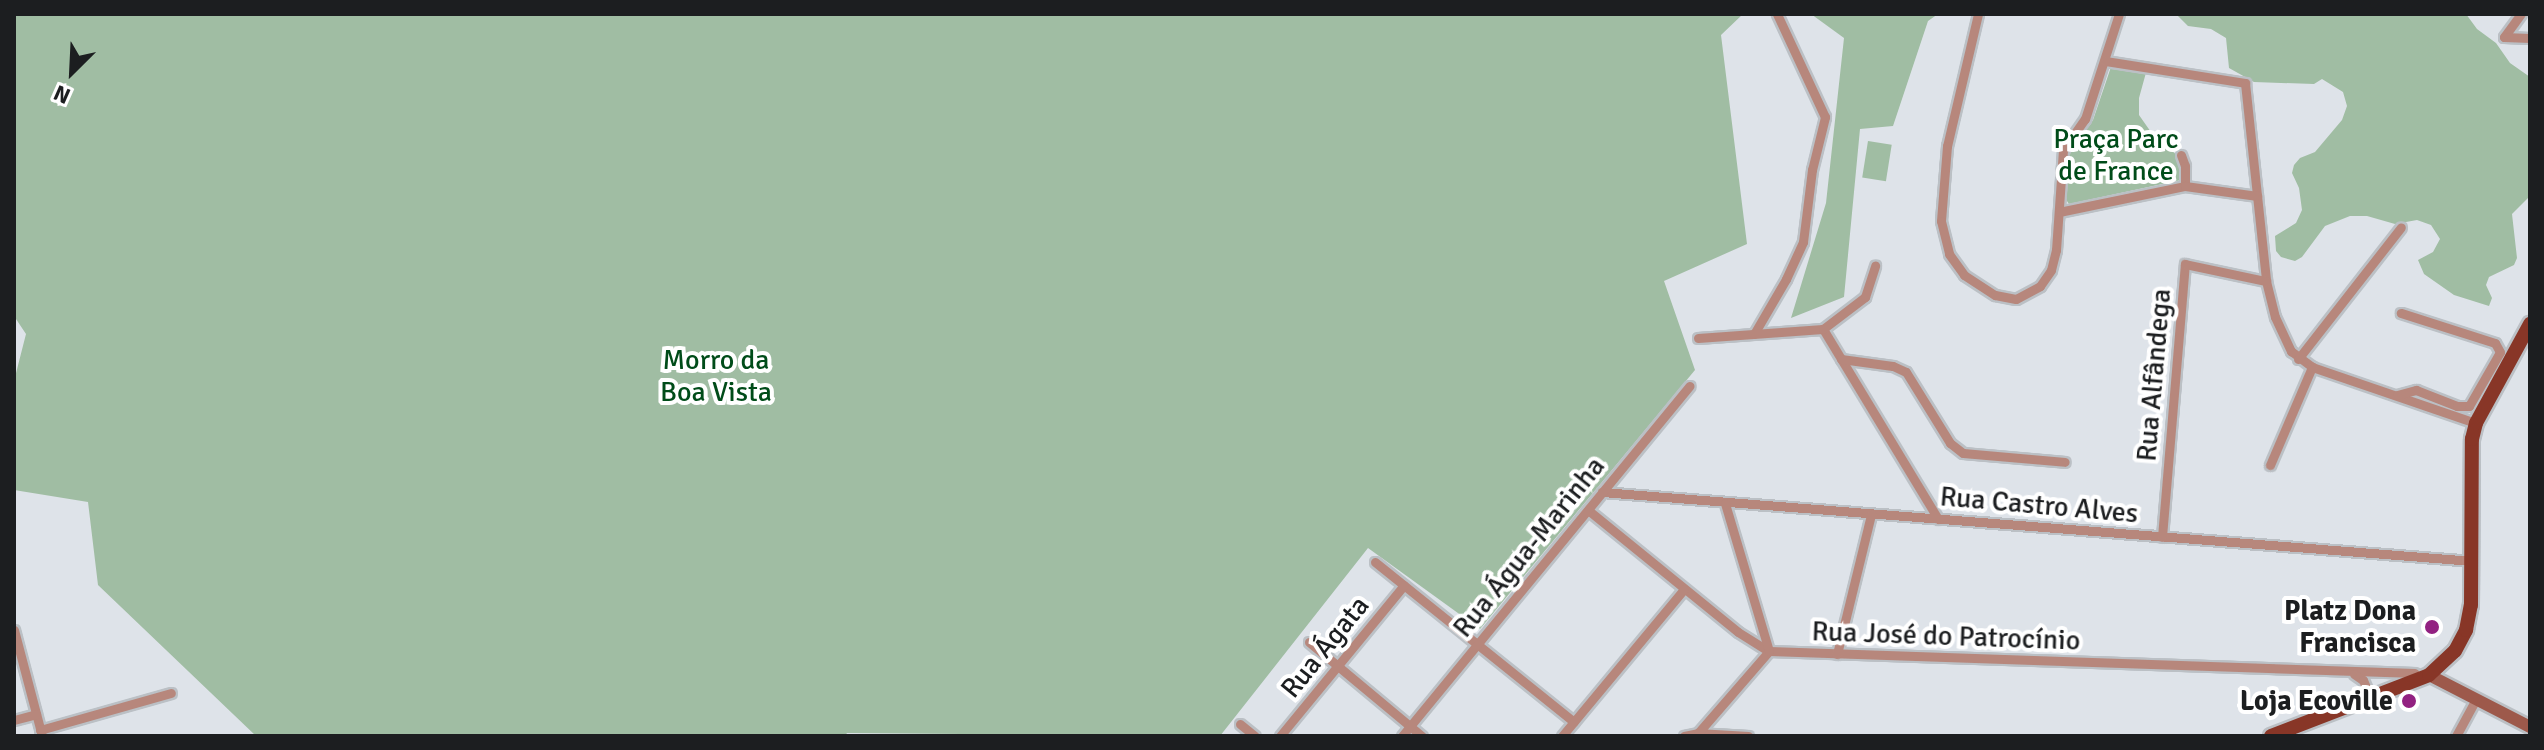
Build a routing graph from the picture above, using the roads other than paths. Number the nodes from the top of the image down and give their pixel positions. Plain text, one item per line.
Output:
1 (1777, 14) edge
2 (1978, 14) edge
3 (2119, 14) edge
4 (2521, 14) edge
5 (2530, 38) edge
6 (2105, 61) junction
7 (2181, 155) dead end
8 (2185, 186) junction
9 (2257, 196) junction
10 (2059, 212) junction
11 (2401, 227) dead end
12 (1875, 266) dead end
13 (2266, 281) junction
14 (2401, 313) dead end
15 (2530, 324) edge
16 (1823, 329) junction
17 (1754, 334) junction
18 (1698, 338) dead end
19 (1841, 359) junction
20 (2298, 359) junction
21 (2312, 367) junction
22 (1690, 386) dead end
23 (2397, 395) junction
24 (2476, 423) junction
25 (2065, 462) dead end
26 (2270, 465) dead end
27 (1602, 492) junction
28 (1725, 503) junction
29 (1588, 510) junction
30 (1871, 514) junction
31 (1938, 519) junction
32 (2162, 537) junction
33 (2472, 561) junction
34 (1375, 562) dead end
35 (1404, 585) junction
36 (1684, 589) junction
37 (14, 630) edge
38 (1309, 642) dead end
39 (1477, 644) junction
40 (1769, 651) junction
41 (1837, 654) junction
42 (1338, 666) junction
43 (2350, 673) junction
44 (2422, 674) junction
45 (171, 693) dead end
46 (2370, 696) junction
47 (2476, 699) junction
48 (36, 714) junction
49 (14, 720) edge
50 (1574, 722) junction
51 (1240, 724) dead end
52 (1410, 726) junction
53 (2530, 727) edge
54 (41, 733) edge
55 (1698, 733) junction
56 (1255, 736) edge
57 (1280, 736) edge
58 (1402, 736) edge
59 (1422, 736) edge
60 (1562, 736) edge
61 (1684, 736) edge
62 (1748, 736) edge
63 (2271, 736) edge
64 (2456, 736) edge

1 - 17 street
2 - 10 street
3 - 6 street
4 - 5 street
6 - 9 street
6 - 10 street
7 - 8 street
8 - 9 street
8 - 10 street
9 - 13 street
11 - 20 street
12 - 16 street
13 - 20 street
13 - 32 street, Rua Alfândega
14 - 23 street
15 - 24 main road
16 - 17 street
16 - 19 street
17 - 18 street
19 - 25 street
19 - 31 street
20 - 21 street
21 - 23 street
21 - 26 street
22 - 27 street, Rua Água-Marinha
23 - 24 street
24 - 33 main road
27 - 28 street, Rua Castro Alves
27 - 29 street, Rua Água-Marinha
28 - 30 street, Rua Castro Alves
28 - 40 street
29 - 36 street, Rua José do Patrocínio
29 - 39 street, Rua Água-Marinha
30 - 31 street, Rua Castro Alves
30 - 41 street
31 - 32 street, Rua Castro Alves
32 - 33 street, Rua Castro Alves
33 - 44 main road
34 - 35 street
35 - 39 street
35 - 42 street, Rua Ágata
36 - 40 street, Rua José do Patrocínio
36 - 50 street
37 - 48 street
38 - 42 street
39 - 50 street
39 - 52 street, Rua Água-Marinha
40 - 41 street, Rua José do Patrocínio
40 - 55 street
41 - 43 street, Rua José do Patrocínio
42 - 52 street
42 - 57 street, Rua Ágata
43 - 44 street, Rua José do Patrocínio
43 - 46 street
44 - 46 main road
44 - 47 main road
45 - 54 street
46 - 63 main road
47 - 53 main road
47 - 64 street
48 - 49 street
48 - 54 street
50 - 60 street
51 - 56 street
52 - 58 street, Rua Água-Marinha
52 - 59 street
55 - 61 street
55 - 62 street

